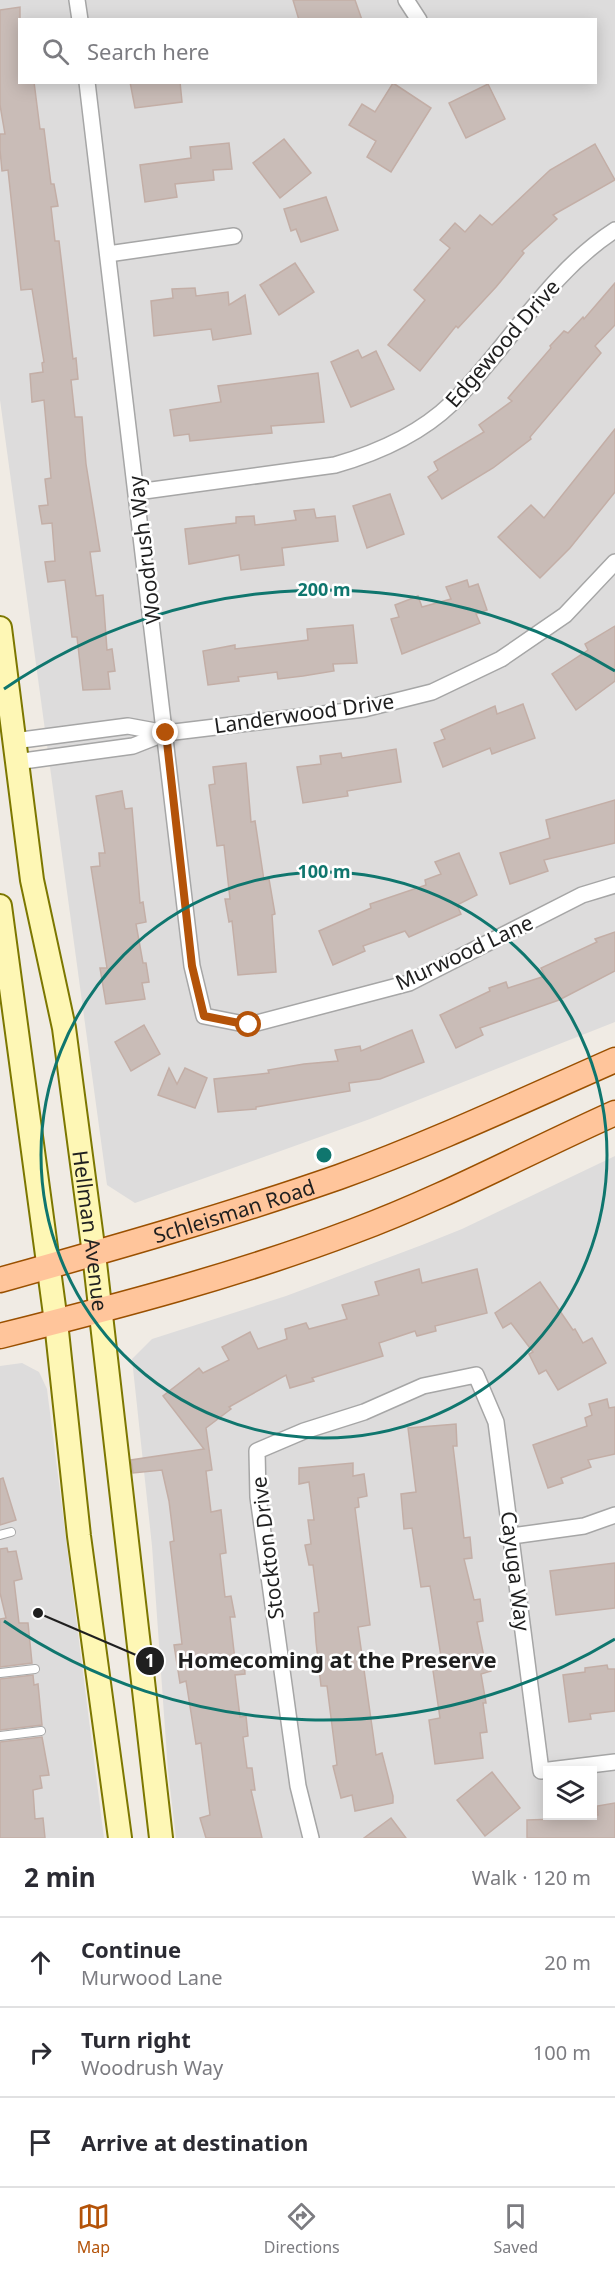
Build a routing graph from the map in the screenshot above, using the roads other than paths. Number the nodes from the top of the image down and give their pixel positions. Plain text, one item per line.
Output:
1 (77, 0) edge
2 (406, 0) edge
3 (80, 18) edge
4 (418, 18) edge
5 (87, 84) edge
6 (615, 230) edge
7 (234, 236) dead end
8 (108, 254) junction
9 (137, 492) junction
10 (615, 562) edge
11 (0, 628) edge
12 (166, 733) junction
13 (15, 751) junction
14 (615, 885) edge
15 (0, 906) edge
16 (204, 1016) joint
17 (615, 1060) edge
18 (615, 1113) edge
19 (94, 1254) junction
20 (48, 1266) junction
21 (0, 1280) edge
22 (100, 1311) junction
23 (56, 1322) junction
24 (0, 1336) edge
25 (476, 1375) joint
26 (615, 1515) edge
27 (11, 1532) dead end
28 (0, 1535) edge
29 (512, 1536) junction
30 (35, 1669) dead end
31 (0, 1672) edge
32 (41, 1731) dead end
33 (0, 1736) edge
34 (615, 1762) edge
35 (120, 1838) edge
36 (161, 1838) edge
37 (311, 1838) edge

1 - 3 street
2 - 4 street
5 - 8 street, Woodrush Way
6 - 9 street, Edgewood Drive
7 - 8 street
8 - 9 street, Woodrush Way
9 - 12 street, Woodrush Way
10 - 12 street, Landerwood Drive
11 - 13 main road, Hellman Avenue
12 - 13 street, Landerwood Drive
12 - 16 street, Woodrush Way
13 - 19 main road, Hellman Avenue
14 - 16 street, Murwood Lane
15 - 20 main road
17 - 19 main road, Schleisman Road
18 - 22 main road
19 - 20 main road, Schleisman Road
19 - 22 main road, Hellman Avenue
20 - 21 main road, Schleisman Road
20 - 23 main road
22 - 23 main road
22 - 36 main road, Hellman Avenue
23 - 24 main road
23 - 35 main road
25 - 29 street, Cayuga Way
25 - 37 street, Stockton Drive
26 - 29 street
27 - 28 lane
29 - 34 street, Cayuga Way
30 - 31 lane
32 - 33 lane

